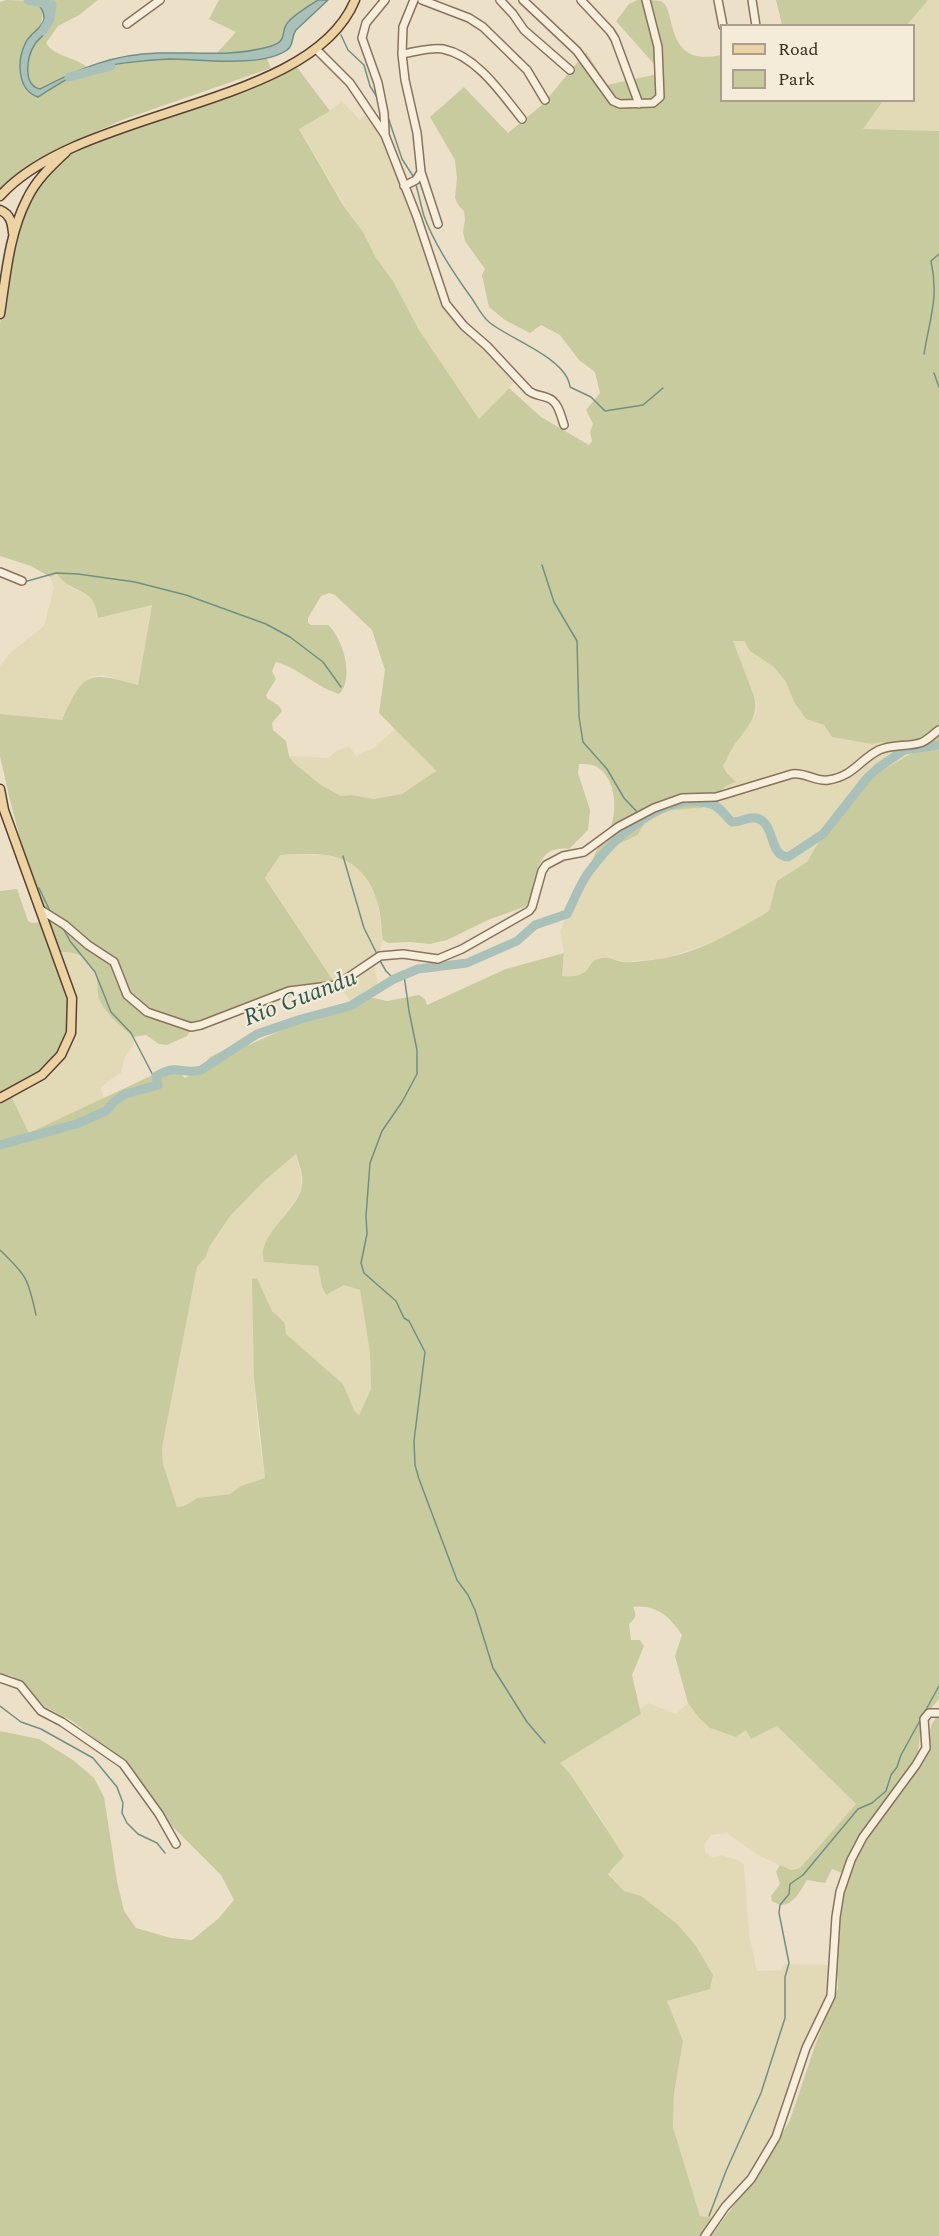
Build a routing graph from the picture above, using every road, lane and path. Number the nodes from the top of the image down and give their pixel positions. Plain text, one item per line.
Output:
1 (160, 0) edge
2 (356, 0) edge
3 (385, 0) edge
4 (414, 0) edge
5 (422, 0) edge
6 (500, 0) edge
7 (523, 0) edge
8 (580, 0) edge
9 (646, 0) edge
10 (718, 0) edge
11 (752, 0) edge
12 (127, 24) dead end
13 (723, 24) edge
14 (756, 24) edge
15 (316, 49) junction
16 (402, 54) junction
17 (570, 70) dead end
18 (545, 100) dead end
19 (639, 104) junction
20 (522, 119) dead end
21 (385, 135) junction
22 (70, 147) junction
23 (421, 172) junction
24 (404, 186) junction
25 (0, 196) edge
26 (0, 210) edge
27 (438, 224) dead end
28 (14, 233) junction
29 (0, 314) edge
30 (564, 425) dead end
31 (0, 572) edge
32 (22, 581) dead end
33 (939, 730) edge
34 (0, 789) edge
35 (41, 910) junction
36 (0, 1098) edge
37 (0, 1678) edge
38 (939, 1713) edge
39 (176, 1844) dead end
40 (705, 2236) edge

1 - 12 street
2 - 15 main road
3 - 21 street
4 - 16 street
5 - 18 street
6 - 17 street
7 - 19 street
8 - 19 street
9 - 19 street
10 - 13 street
11 - 14 street
15 - 21 street
15 - 22 main road
16 - 20 street
16 - 23 street
21 - 24 street
22 - 25 main road
22 - 28 main road
23 - 24 street
23 - 27 street
24 - 30 street
26 - 28 main road
28 - 29 main road
31 - 32 street
33 - 35 street
34 - 35 main road
35 - 36 main road
37 - 39 street
38 - 40 street

